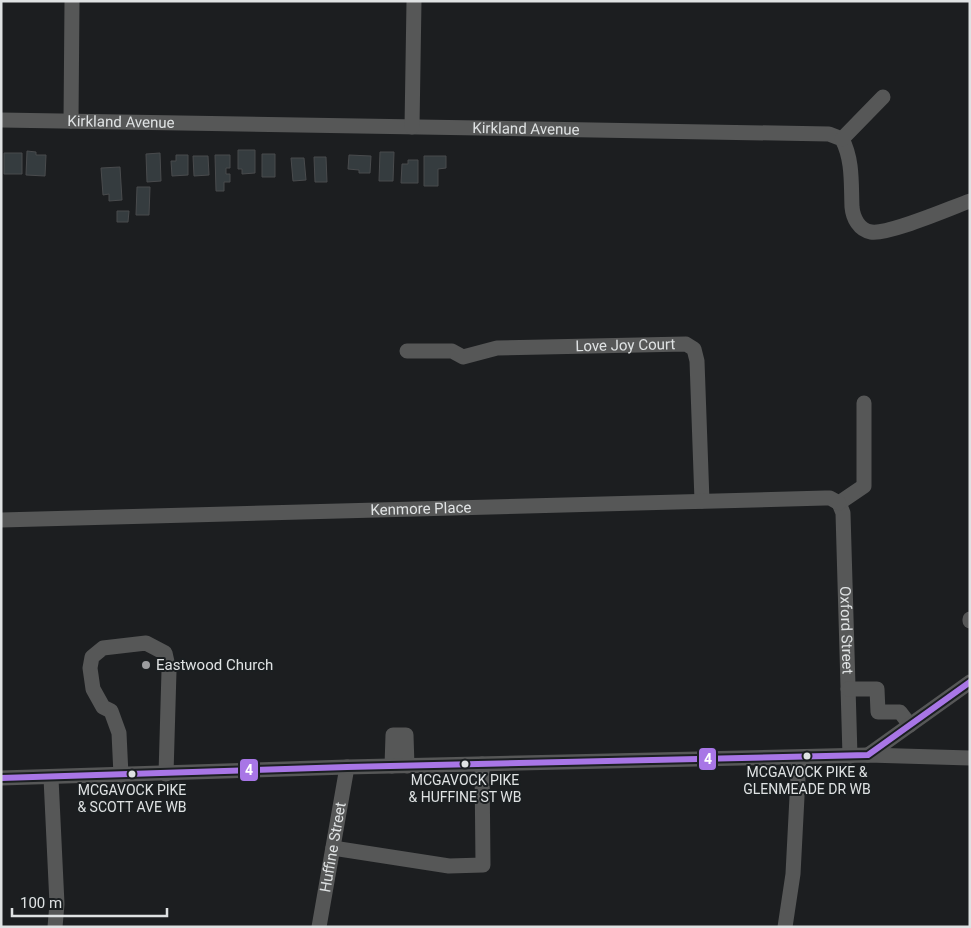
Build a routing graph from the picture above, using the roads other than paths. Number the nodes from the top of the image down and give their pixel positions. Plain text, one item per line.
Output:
1 (72, 1) edge
2 (414, 1) edge
3 (883, 97) dead end
4 (1, 120) edge
5 (71, 121) junction
6 (412, 127) junction
7 (842, 139) junction
8 (970, 201) edge
9 (407, 351) dead end
10 (864, 403) dead end
11 (702, 501) junction
12 (839, 503) junction
13 (1, 520) edge
14 (970, 682) edge
15 (848, 689) junction
16 (910, 725) junction
17 (868, 755) junction
18 (850, 756) junction
19 (799, 758) junction
20 (970, 758) edge
21 (482, 764) junction
22 (347, 767) junction
23 (166, 774) junction
24 (121, 775) junction
25 (1, 778) edge
26 (51, 778) junction
27 (333, 848) junction
28 (55, 927) edge
29 (319, 927) edge
30 (785, 927) edge

1 - 5 street
2 - 6 street
3 - 7 street
4 - 5 street, Kirkland Avenue
5 - 6 street, Kirkland Avenue
6 - 7 street, Kirkland Avenue
7 - 8 street
9 - 11 street, Love Joy Court
10 - 12 street
11 - 12 street, Kenmore Place
11 - 13 street, Kenmore Place
12 - 15 street, Oxford Street
14 - 16 street
15 - 16 street
15 - 18 street, Oxford Street
16 - 17 street
17 - 18 street
17 - 20 street
18 - 19 street
19 - 21 street
19 - 30 street
21 - 22 street
21 - 27 street
22 - 23 street
22 - 27 street, Huffine Street
23 - 24 street
23 - 24 street
24 - 26 street
25 - 26 street
26 - 28 street
27 - 29 street, Huffine Street

